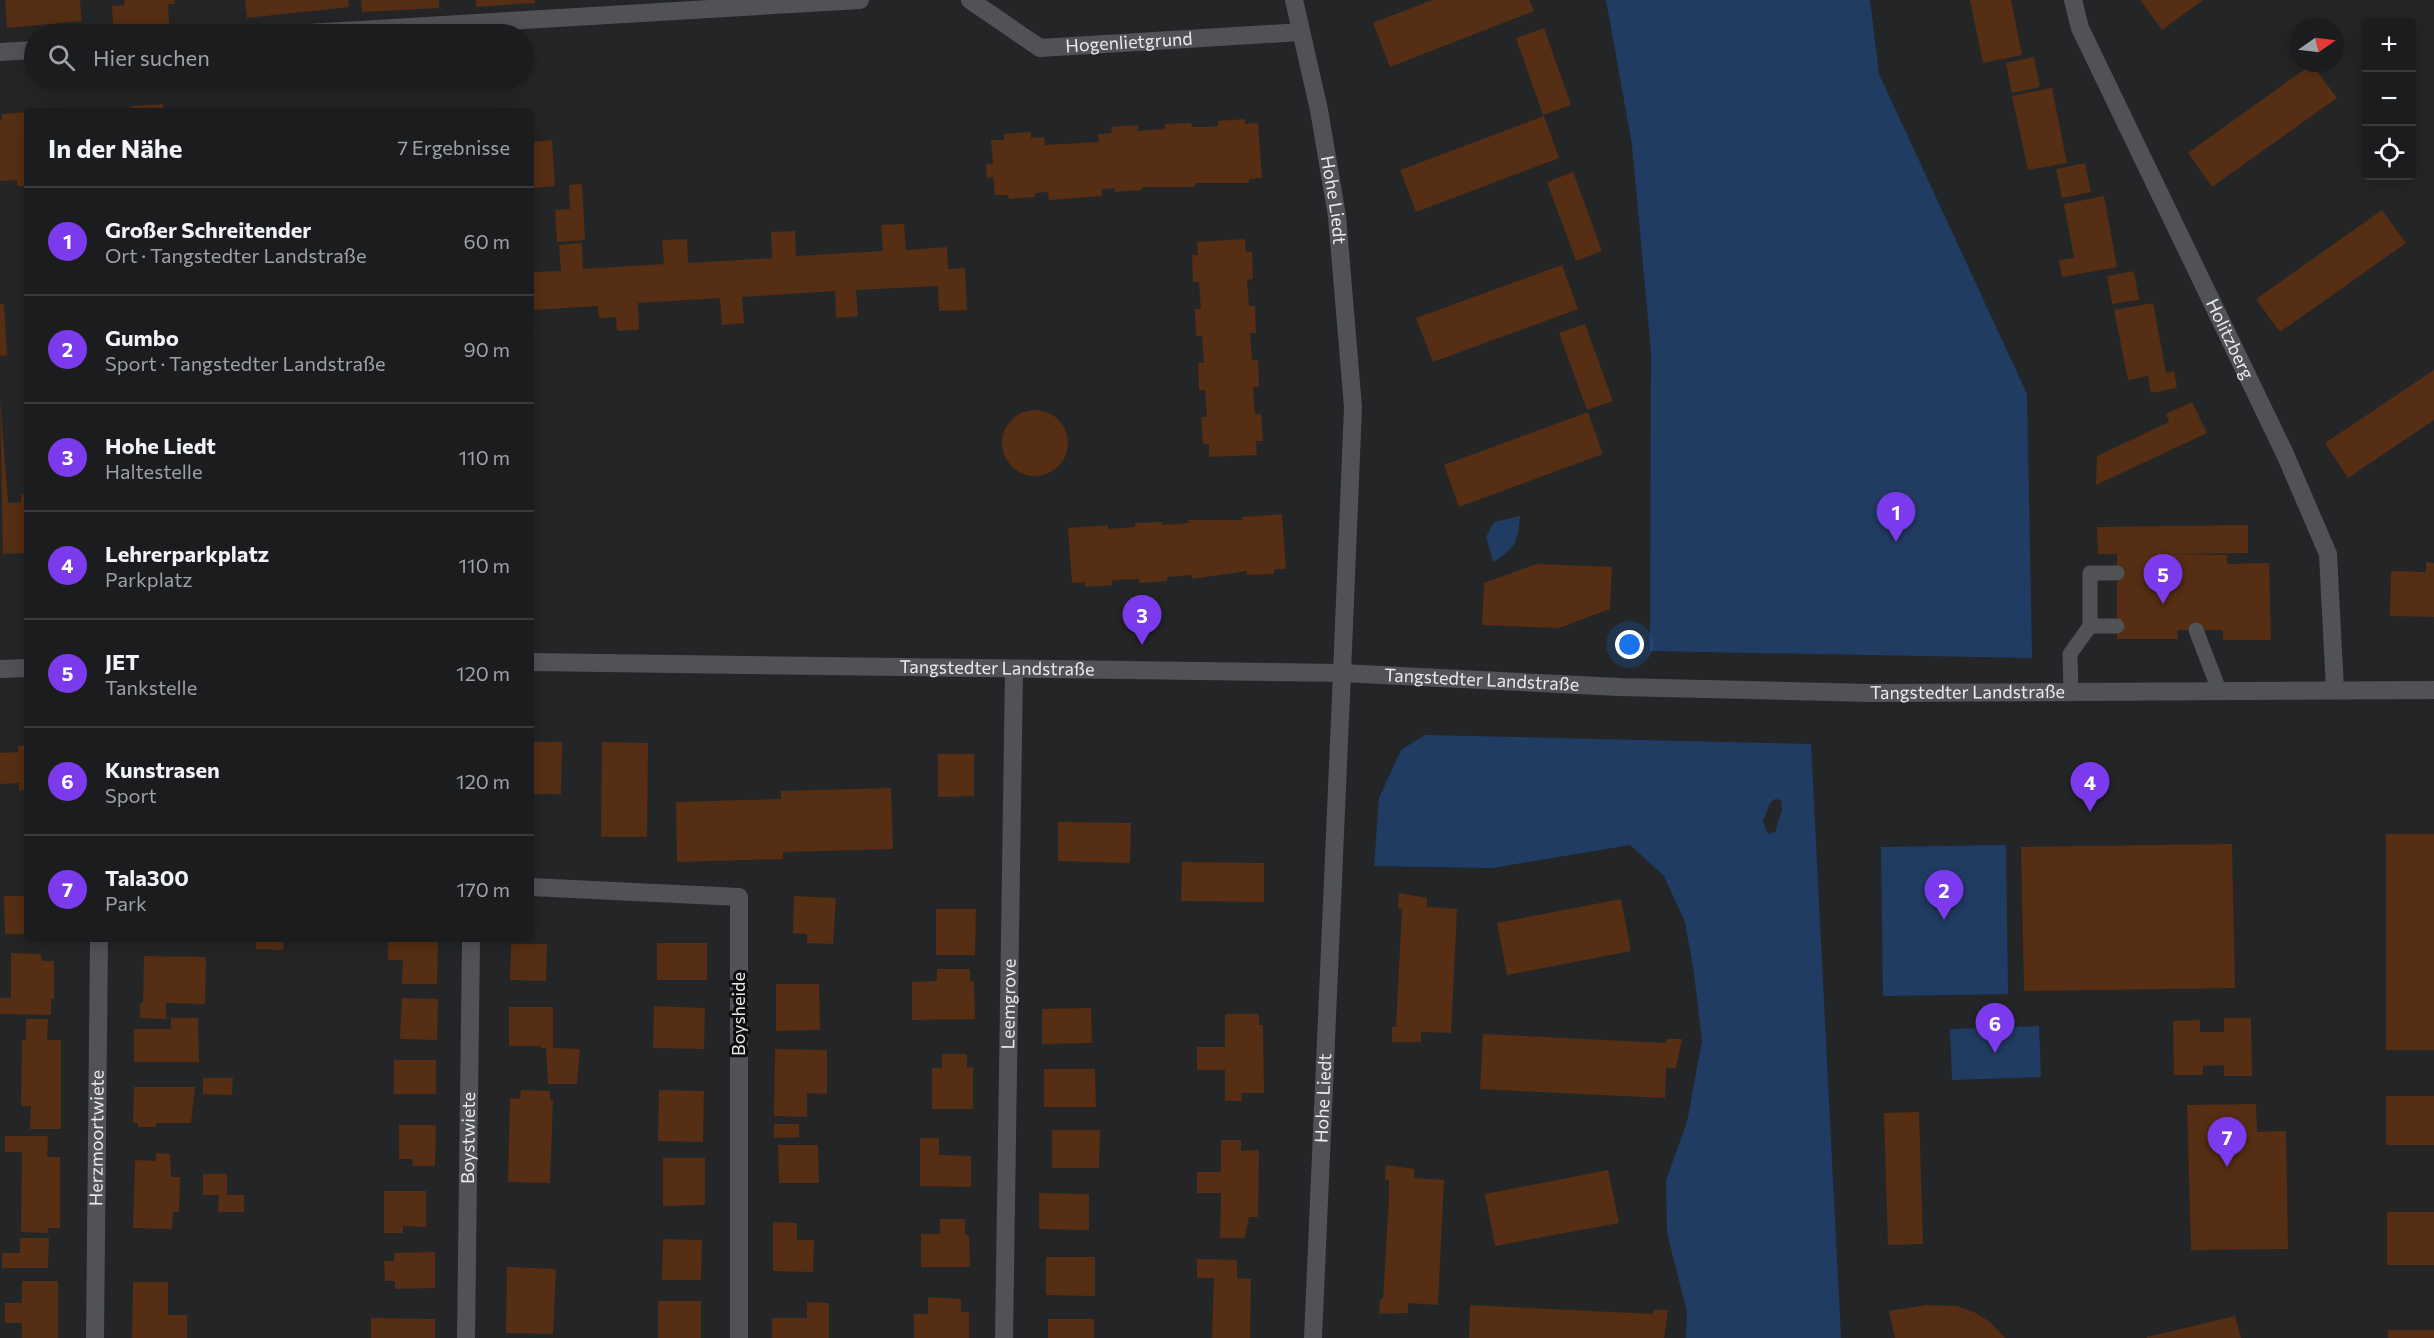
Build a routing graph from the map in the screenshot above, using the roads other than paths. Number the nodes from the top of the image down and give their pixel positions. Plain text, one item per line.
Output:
1 (860, 0) edge
2 (970, 0) edge
3 (1294, 0) edge
4 (2073, 0) edge
5 (458, 24) edge
6 (1301, 32) junction
7 (24, 51) edge
8 (0, 52) edge
9 (2117, 573) dead end
10 (2090, 626) junction
11 (2116, 626) dead end
12 (2196, 630) dead end
13 (534, 662) edge
14 (24, 668) edge
15 (0, 669) edge
16 (1014, 670) junction
17 (1342, 673) junction
18 (2219, 690) junction
19 (2335, 690) junction
20 (2434, 690) edge
21 (2071, 693) junction
22 (534, 887) edge
23 (99, 942) edge
24 (471, 942) edge
25 (95, 1338) edge
26 (466, 1338) edge
27 (739, 1338) edge
28 (1004, 1338) edge
29 (1312, 1338) edge

1 - 5 street
2 - 6 street, Hogenlietgrund
3 - 6 street, Hohe Liedt
4 - 19 street, Holitzberg
6 - 17 street, Hohe Liedt
7 - 8 street
9 - 10 lane
10 - 11 lane
10 - 21 lane
12 - 18 lane
13 - 16 street, Tangstedter Landstraße
14 - 15 street
16 - 17 street, Tangstedter Landstraße
16 - 28 street, Leemgrove
17 - 21 street, Tangstedter Landstraße
17 - 29 street, Hohe Liedt
18 - 19 street, Tangstedter Landstraße
18 - 21 street, Tangstedter Landstraße
19 - 20 street, Tangstedter Landstraße
22 - 27 street, Boysheide
23 - 25 street, Herzmoortwiete
24 - 26 street, Boystwiete

